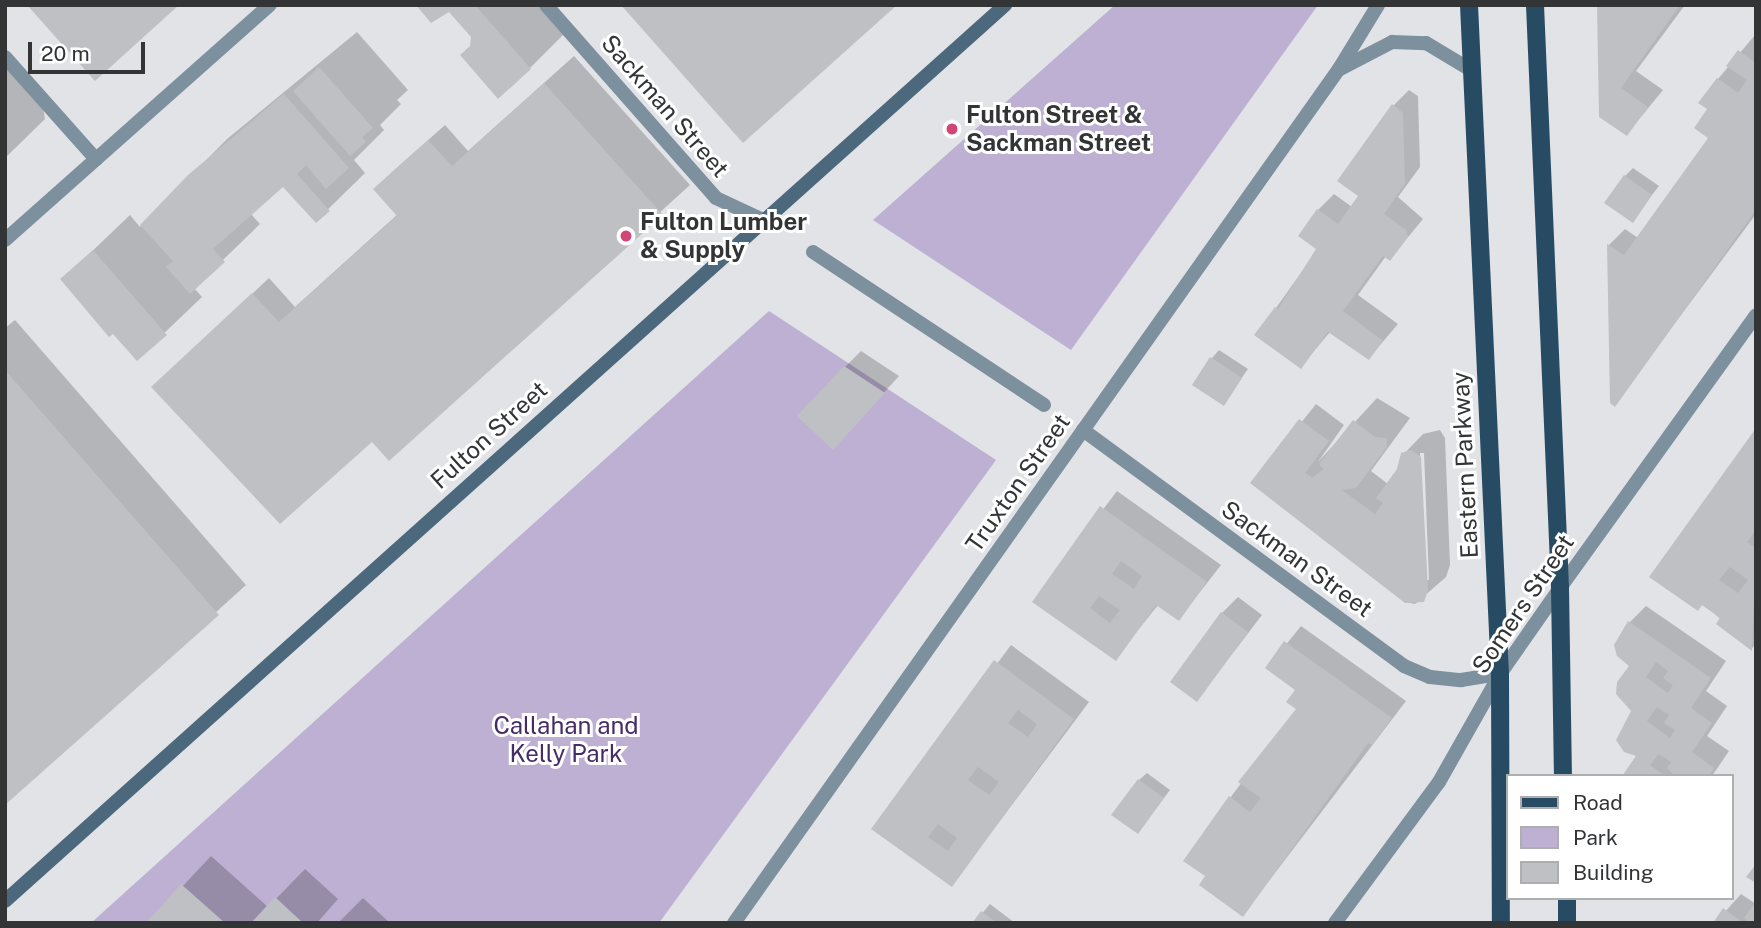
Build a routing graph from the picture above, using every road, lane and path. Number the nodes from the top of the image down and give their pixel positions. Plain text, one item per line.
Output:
1 (270, 5) edge
2 (546, 5) edge
3 (1005, 5) edge
4 (1378, 5) edge
5 (1469, 5) edge
6 (1535, 5) edge
7 (5, 57) edge
8 (1339, 69) junction
9 (1471, 70) junction
10 (96, 159) junction
11 (763, 220) junction
12 (5, 240) edge
13 (813, 252) dead end
14 (1756, 315) edge
15 (1044, 405) dead end
16 (1083, 430) junction
17 (1560, 588) junction
18 (1500, 674) junction
19 (1563, 774) edge
20 (1567, 900) edge
21 (5, 901) edge
22 (734, 923) edge
23 (1335, 923) edge
24 (1501, 923) edge
25 (1567, 923) edge

1 - 10 street
2 - 11 street, Sackman Street
3 - 11 main road, Fulton Street
4 - 8 street, Truxton Street
5 - 9 main road, Eastern Parkway
6 - 17 main road
7 - 10 street
8 - 9 street, Truxton Street
8 - 16 street, Truxton Street
9 - 18 main road, Eastern Parkway
10 - 12 street
11 - 21 main road, Fulton Street
13 - 15 street
14 - 17 street, Somers Street
16 - 18 street, Sackman Street
16 - 22 street, Truxton Street
17 - 18 street, Somers Street
17 - 19 main road
18 - 23 street, Somers Street
18 - 24 main road, Eastern Parkway
20 - 25 main road

